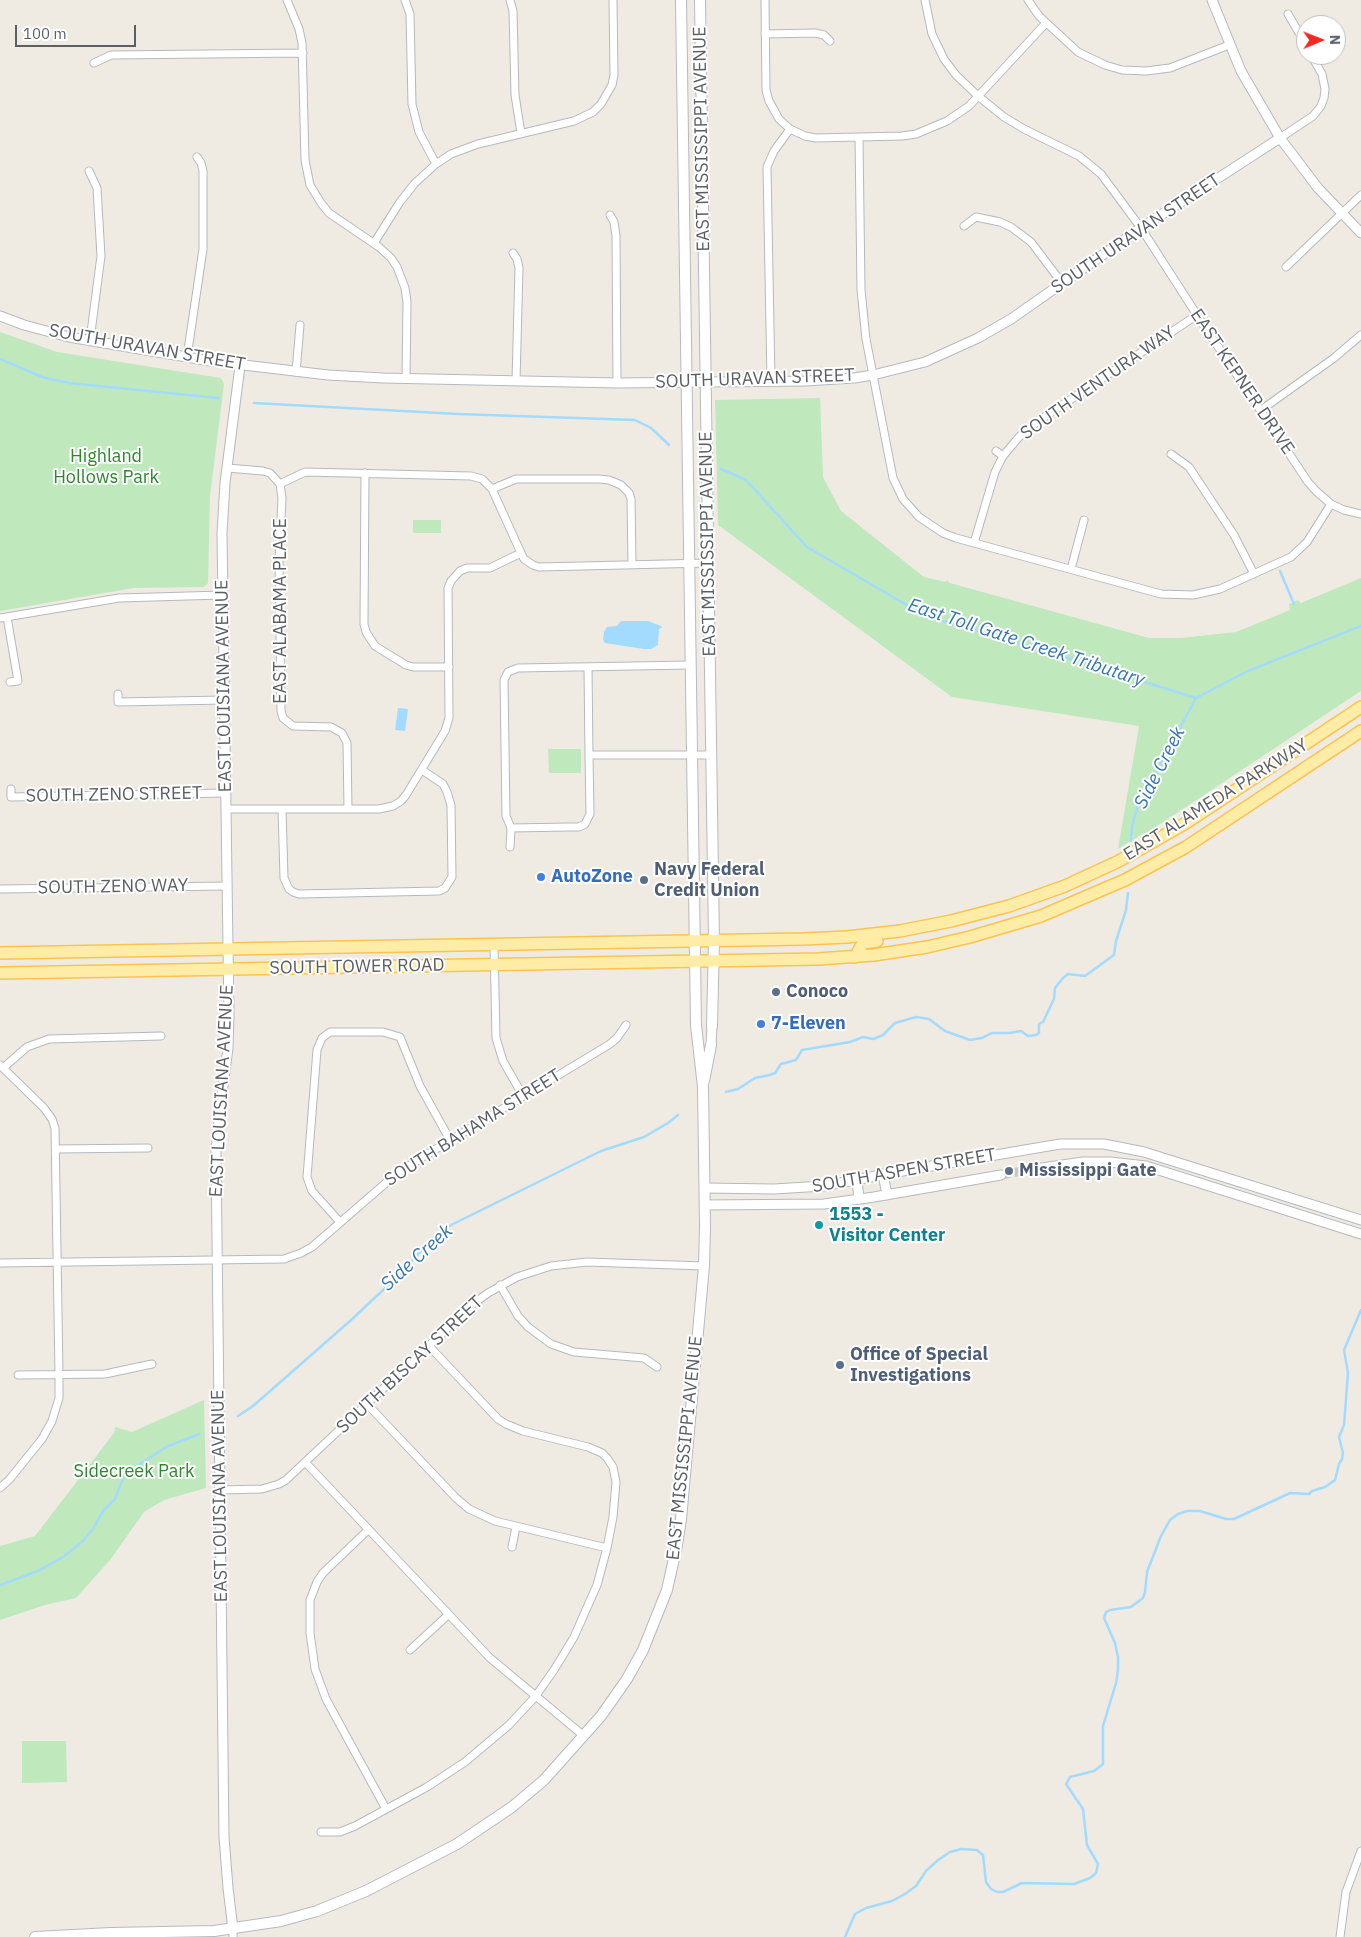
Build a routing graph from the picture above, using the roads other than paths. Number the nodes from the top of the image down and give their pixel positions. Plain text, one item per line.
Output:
1 (287, 0) edge
2 (405, 0) edge
3 (510, 0) edge
4 (613, 0) edge
5 (681, 0) edge
6 (700, 0) edge
7 (765, 0) edge
8 (924, 0) edge
9 (1028, 0) edge
10 (1212, 0) edge
11 (1288, 14) dead end
12 (1046, 23) junction
13 (1296, 28) edge
14 (765, 34) junction
15 (830, 41) dead end
16 (1229, 45) junction
17 (303, 54) junction
18 (94, 63) dead end
19 (1317, 65) edge
20 (978, 96) junction
21 (790, 129) junction
22 (521, 133) junction
23 (859, 138) junction
24 (1280, 138) junction
25 (196, 157) dead end
26 (436, 164) junction
27 (89, 171) dead end
28 (1361, 195) edge
29 (1342, 213) junction
30 (610, 215) dead end
31 (964, 226) dead end
32 (1142, 228) junction
33 (1361, 234) edge
34 (374, 243) junction
35 (513, 253) dead end
36 (1286, 267) dead end
37 (1062, 283) junction
38 (1197, 315) junction
39 (0, 316) edge
40 (300, 325) dead end
41 (1361, 335) edge
42 (90, 340) junction
43 (187, 357) junction
44 (240, 366) junction
45 (296, 372) junction
46 (873, 375) junction
47 (406, 378) junction
48 (516, 381) junction
49 (771, 381) junction
50 (617, 382) junction
51 (686, 382) junction
52 (705, 382) junction
53 (1260, 410) junction
54 (996, 451) dead end
55 (1171, 454) dead end
56 (1003, 456) junction
57 (227, 468) junction
58 (365, 473) junction
59 (280, 484) junction
60 (492, 489) junction
61 (1331, 504) junction
62 (1361, 514) edge
63 (1084, 520) dead end
64 (974, 543) junction
65 (521, 553) junction
66 (689, 563) junction
67 (708, 563) junction
68 (632, 564) junction
69 (1071, 569) junction
70 (1254, 574) junction
71 (222, 595) junction
72 (4, 618) edge
73 (690, 665) junction
74 (448, 667) junction
75 (588, 668) junction
76 (10, 682) dead end
77 (118, 694) dead end
78 (224, 700) junction
79 (1361, 707) edge
80 (1361, 731) edge
81 (711, 754) junction
82 (692, 755) junction
83 (589, 756) junction
84 (422, 770) junction
85 (11, 789) dead end
86 (225, 793) junction
87 (226, 809) junction
88 (348, 809) junction
89 (282, 810) junction
90 (511, 828) junction
91 (510, 847) dead end
92 (227, 886) junction
93 (0, 889) edge
94 (924, 927) junction
95 (695, 941) junction
96 (714, 941) junction
97 (494, 944) junction
98 (228, 949) junction
99 (0, 953) edge
100 (855, 957) junction
101 (714, 960) junction
102 (695, 961) junction
103 (494, 964) junction
104 (228, 969) junction
105 (0, 973) edge
106 (626, 1025) dead end
107 (712, 1026) joint
108 (161, 1036) dead end
109 (711, 1044) joint
110 (2, 1066) edge
111 (703, 1087) junction
112 (523, 1096) junction
113 (450, 1140) junction
114 (148, 1148) dead end
115 (56, 1149) junction
116 (1028, 1170) tunnel mouth
117 (883, 1174) junction
118 (1001, 1175) tunnel mouth
119 (856, 1180) junction
120 (705, 1188) junction
121 (887, 1195) junction
122 (860, 1199) junction
123 (705, 1205) junction
124 (1361, 1220) edge
125 (340, 1222) junction
126 (1361, 1234) edge
127 (216, 1260) junction
128 (0, 1262) edge
129 (57, 1262) junction
130 (704, 1266) junction
131 (500, 1285) junction
132 (429, 1346) junction
133 (152, 1364) dead end
134 (657, 1367) dead end
135 (18, 1375) dead end
136 (58, 1375) junction
137 (367, 1404) junction
138 (305, 1462) junction
139 (0, 1488) edge
140 (220, 1490) junction
141 (516, 1527) junction
142 (368, 1530) junction
143 (512, 1547) dead end
144 (608, 1548) junction
145 (448, 1615) junction
146 (410, 1650) dead end
147 (535, 1697) junction
148 (584, 1736) junction
149 (386, 1809) junction
150 (321, 1832) dead end
151 (1361, 1851) edge
152 (233, 1933) edge
153 (35, 1937) edge
154 (1340, 1937) edge

1 - 17 street
2 - 26 street
3 - 22 street
4 - 22 street
5 - 51 main road, EAST MISSISSIPPI AVENUE
6 - 52 main road, EAST MISSISSIPPI AVENUE
7 - 14 street
8 - 20 street, EAST KEPNER DRIVE
9 - 12 street
10 - 16 street
11 - 13 street
12 - 16 street
12 - 20 street
14 - 15 street
14 - 21 street
16 - 24 street
17 - 18 street
17 - 34 street
19 - 24 street, SOUTH URAVAN STREET
20 - 23 street
20 - 32 street, EAST KEPNER DRIVE
21 - 23 street
21 - 49 street
22 - 26 street
23 - 46 street
24 - 29 street
24 - 32 street, SOUTH URAVAN STREET
25 - 43 street
26 - 34 street
27 - 42 street
28 - 29 street
29 - 33 street
29 - 36 street
30 - 50 street
31 - 37 street
32 - 37 street, SOUTH URAVAN STREET
32 - 38 street, EAST KEPNER DRIVE
34 - 47 street
35 - 48 street
37 - 46 street, SOUTH URAVAN STREET
38 - 53 street, EAST KEPNER DRIVE
38 - 56 street, SOUTH VENTURA WAY
39 - 42 street, SOUTH URAVAN STREET
40 - 45 street
41 - 53 street
42 - 43 street, SOUTH URAVAN STREET
43 - 44 street, SOUTH URAVAN STREET
44 - 45 street, SOUTH URAVAN STREET
44 - 57 street, EAST LOUISIANA AVENUE
45 - 47 street, SOUTH URAVAN STREET
46 - 49 street, SOUTH URAVAN STREET
46 - 64 street
47 - 48 street, SOUTH URAVAN STREET
48 - 50 street, SOUTH URAVAN STREET
49 - 52 street, SOUTH URAVAN STREET
50 - 51 street, SOUTH URAVAN STREET
51 - 52 street, SOUTH URAVAN STREET
51 - 66 main road, EAST MISSISSIPPI AVENUE
52 - 67 main road, EAST MISSISSIPPI AVENUE
53 - 61 street, EAST KEPNER DRIVE
54 - 56 street
55 - 70 street
56 - 64 street, SOUTH VENTURA WAY
57 - 59 street
57 - 71 street, EAST LOUISIANA AVENUE
58 - 59 street
58 - 60 street
58 - 74 street
59 - 88 street, EAST ALABAMA PLACE
60 - 65 street
60 - 68 street
61 - 62 street, EAST KEPNER DRIVE
61 - 70 street
63 - 69 street
64 - 69 street
65 - 68 street
65 - 74 street
66 - 67 street
66 - 68 street
66 - 73 main road, EAST MISSISSIPPI AVENUE
67 - 81 main road, EAST MISSISSIPPI AVENUE
69 - 70 street
71 - 72 street
71 - 78 street, EAST LOUISIANA AVENUE
72 - 76 street
73 - 75 street
73 - 82 main road, EAST MISSISSIPPI AVENUE
74 - 84 street
75 - 83 street
75 - 90 street
77 - 78 street
78 - 86 street, EAST LOUISIANA AVENUE
79 - 94 main road, EAST ALAMEDA PARKWAY
80 - 100 main road, EAST ALAMEDA PARKWAY
81 - 82 street
81 - 96 main road, EAST MISSISSIPPI AVENUE
82 - 83 street
82 - 95 main road, EAST MISSISSIPPI AVENUE
83 - 90 street
84 - 88 street
84 - 89 street
85 - 86 street, SOUTH ZENO STREET
86 - 87 street, EAST LOUISIANA AVENUE
87 - 89 street
87 - 92 street, EAST LOUISIANA AVENUE
88 - 89 street
90 - 91 street
92 - 93 street, SOUTH ZENO WAY
92 - 98 street, EAST LOUISIANA AVENUE
94 - 96 main road, EAST ALAMEDA PARKWAY
94 - 100 main road
95 - 96 main road, SOUTH TOWER ROAD
95 - 97 main road, SOUTH TOWER ROAD
95 - 102 main road, EAST MISSISSIPPI AVENUE
96 - 101 main road, EAST MISSISSIPPI AVENUE
97 - 98 main road, SOUTH TOWER ROAD
97 - 103 street
98 - 99 main road, SOUTH TOWER ROAD
98 - 104 street, EAST LOUISIANA AVENUE
100 - 101 main road, EAST ALAMEDA PARKWAY
101 - 102 main road, SOUTH TOWER ROAD
101 - 107 main road, EAST MISSISSIPPI AVENUE
102 - 103 main road, SOUTH TOWER ROAD
102 - 111 main road, EAST MISSISSIPPI AVENUE
103 - 104 main road, SOUTH TOWER ROAD
103 - 112 street
104 - 105 main road, SOUTH TOWER ROAD
104 - 127 street, EAST LOUISIANA AVENUE
106 - 112 street, SOUTH BAHAMA STREET
107 - 109 street, EAST MISSISSIPPI AVENUE
108 - 110 street
109 - 111 main road, EAST MISSISSIPPI AVENUE
110 - 115 street
111 - 120 main road, EAST MISSISSIPPI AVENUE
112 - 113 street, SOUTH BAHAMA STREET
113 - 125 street, SOUTH BAHAMA STREET
113 - 125 street
114 - 115 street
115 - 129 street
116 - 126 street
117 - 119 street, SOUTH ASPEN STREET
117 - 121 street
117 - 124 street, SOUTH ASPEN STREET
118 - 121 street, SOUTH ASPEN STREET
119 - 120 street, SOUTH ASPEN STREET
119 - 122 street
120 - 123 main road, EAST MISSISSIPPI AVENUE
121 - 122 street, SOUTH ASPEN STREET
122 - 123 street, SOUTH ASPEN STREET
123 - 130 main road, EAST MISSISSIPPI AVENUE
125 - 127 street, SOUTH BAHAMA STREET
127 - 129 street, SOUTH BAHAMA STREET
127 - 140 street, EAST LOUISIANA AVENUE
128 - 129 street, SOUTH BAHAMA STREET
129 - 136 street
130 - 131 street, SOUTH BISCAY STREET
130 - 148 main road, EAST MISSISSIPPI AVENUE
131 - 132 street, SOUTH BISCAY STREET
131 - 134 street
132 - 137 street, SOUTH BISCAY STREET
132 - 144 street
133 - 136 street
135 - 136 street
136 - 139 street
137 - 138 street, SOUTH BISCAY STREET
137 - 141 street
138 - 140 street, SOUTH BISCAY STREET
138 - 142 street
140 - 152 street, EAST LOUISIANA AVENUE
141 - 143 street
141 - 144 street
142 - 145 street
142 - 149 street
144 - 147 street
145 - 146 street
145 - 147 street
147 - 148 street
147 - 149 street
148 - 152 main road, EAST MISSISSIPPI AVENUE
149 - 150 street
151 - 154 street
152 - 153 main road, EAST MISSISSIPPI AVENUE

